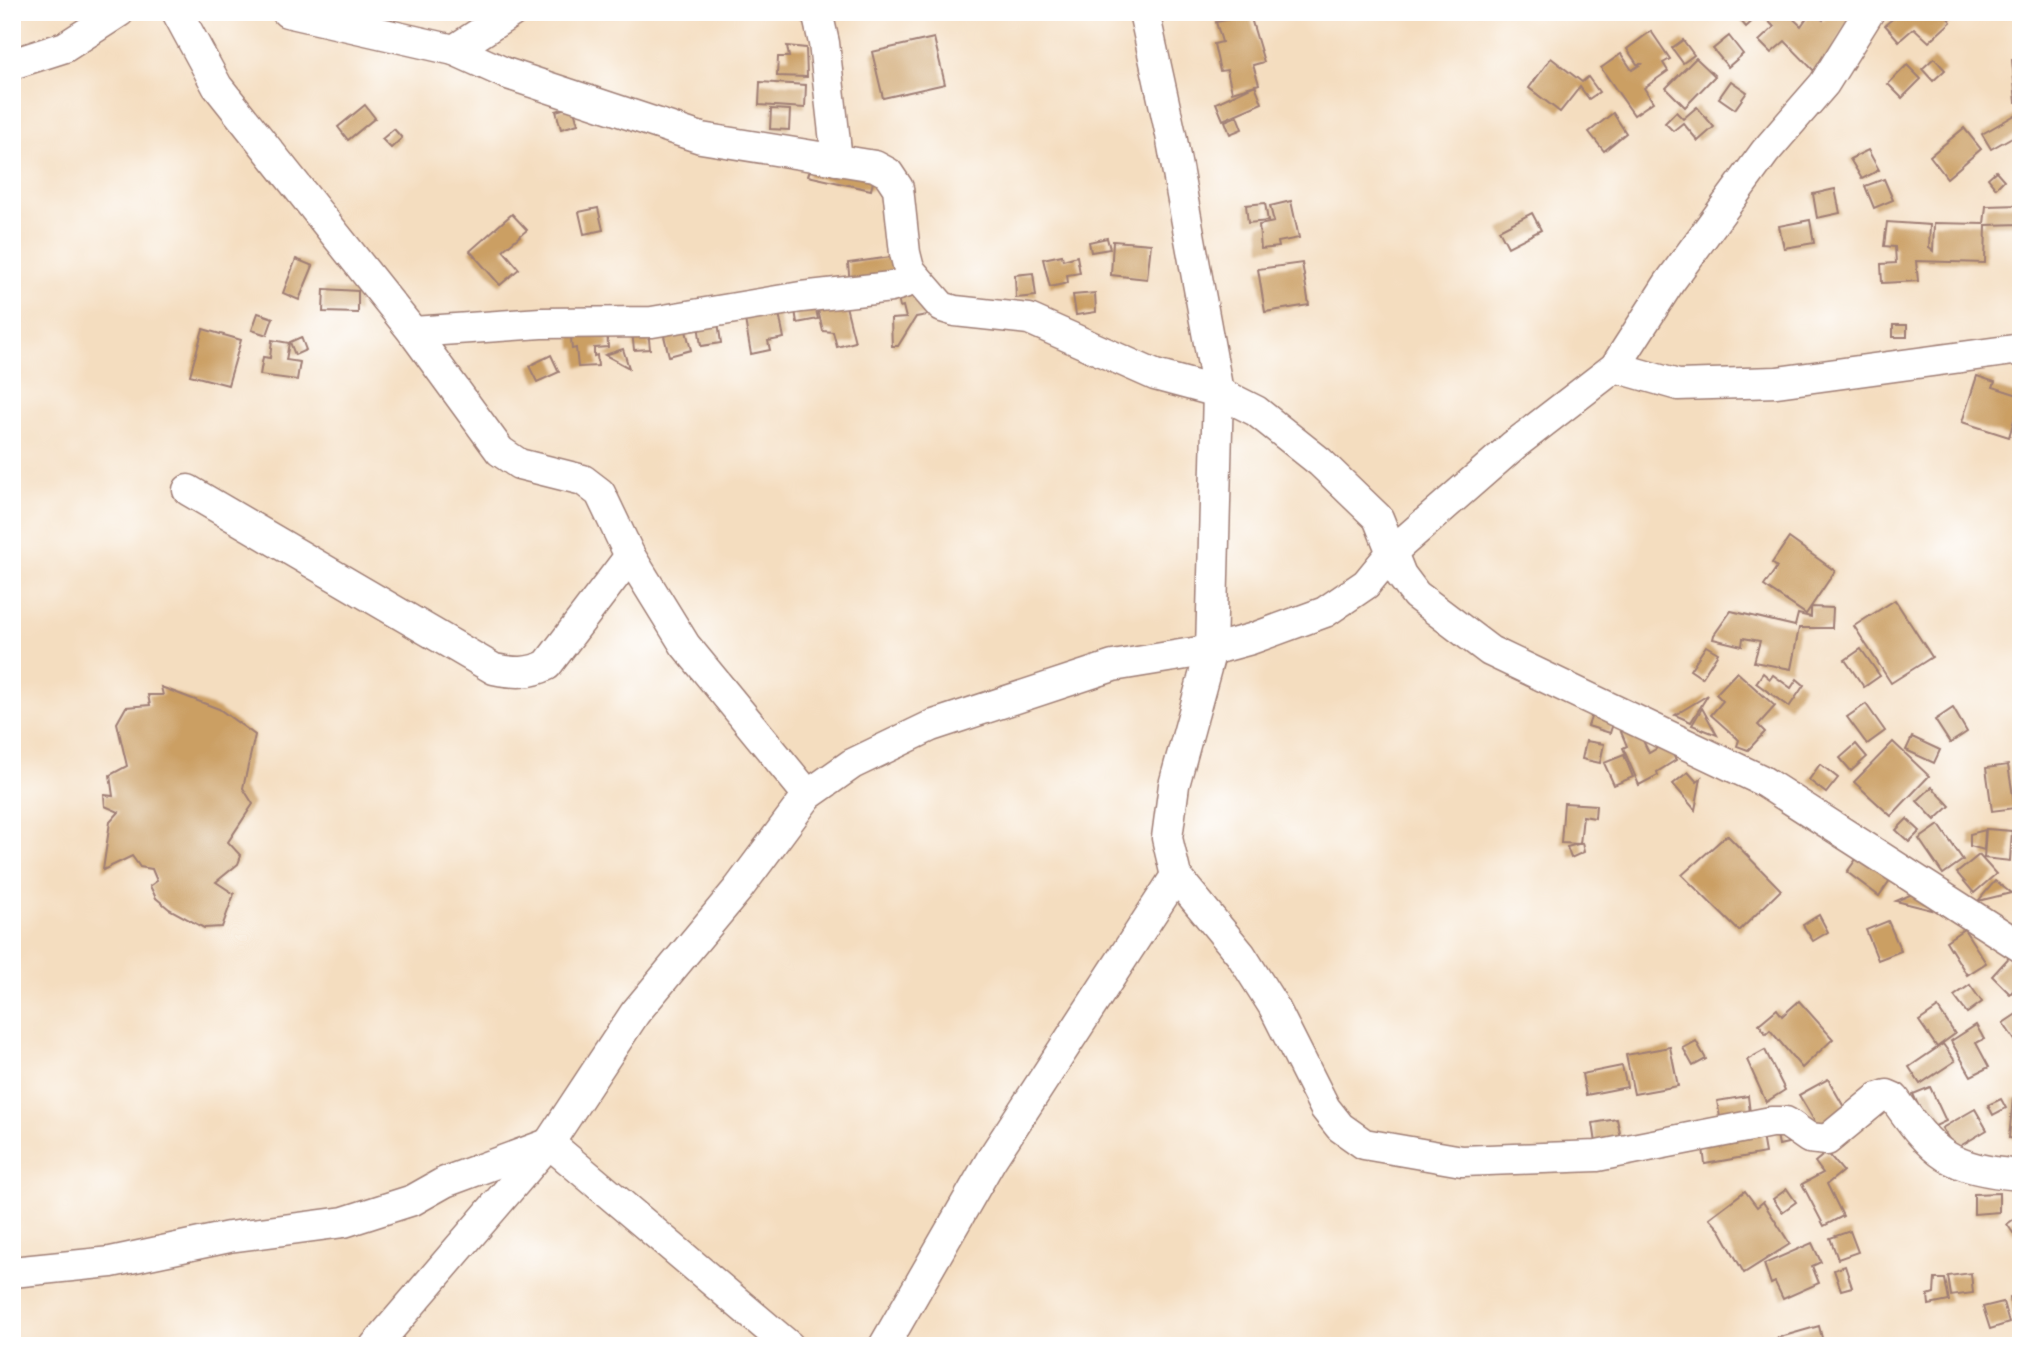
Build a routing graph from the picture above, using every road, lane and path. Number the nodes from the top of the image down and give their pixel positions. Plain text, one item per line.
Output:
1 (119, 12) edge
2 (177, 12) edge
3 (287, 12) edge
4 (512, 12) edge
5 (817, 12) edge
6 (1144, 12) edge
7 (1869, 12) edge
8 (454, 50) junction
9 (12, 64) edge
10 (837, 160) junction
11 (917, 279) junction
12 (413, 332) junction
13 (2021, 349) edge
14 (1615, 367) junction
15 (1217, 392) junction
16 (188, 490) dead end
17 (1393, 551) junction
18 (630, 556) junction
19 (1211, 650) junction
20 (808, 795) junction
21 (1176, 876) junction
22 (2021, 947) edge
23 (549, 1143) junction
24 (2021, 1175) edge
25 (12, 1272) edge
26 (375, 1346) edge
27 (789, 1346) edge
28 (884, 1346) edge

1 - 9 street
2 - 12 street
3 - 8 street
4 - 8 street
5 - 10 street
6 - 15 street
7 - 14 street
8 - 10 street
10 - 11 street
11 - 12 street
11 - 15 street
12 - 18 street
13 - 14 street
14 - 17 street
15 - 17 street
15 - 19 street
16 - 18 street
17 - 19 street
17 - 22 street
18 - 20 street
19 - 20 street
19 - 21 street
20 - 23 street
21 - 24 street
21 - 28 street
23 - 25 street
23 - 26 street
23 - 27 street

